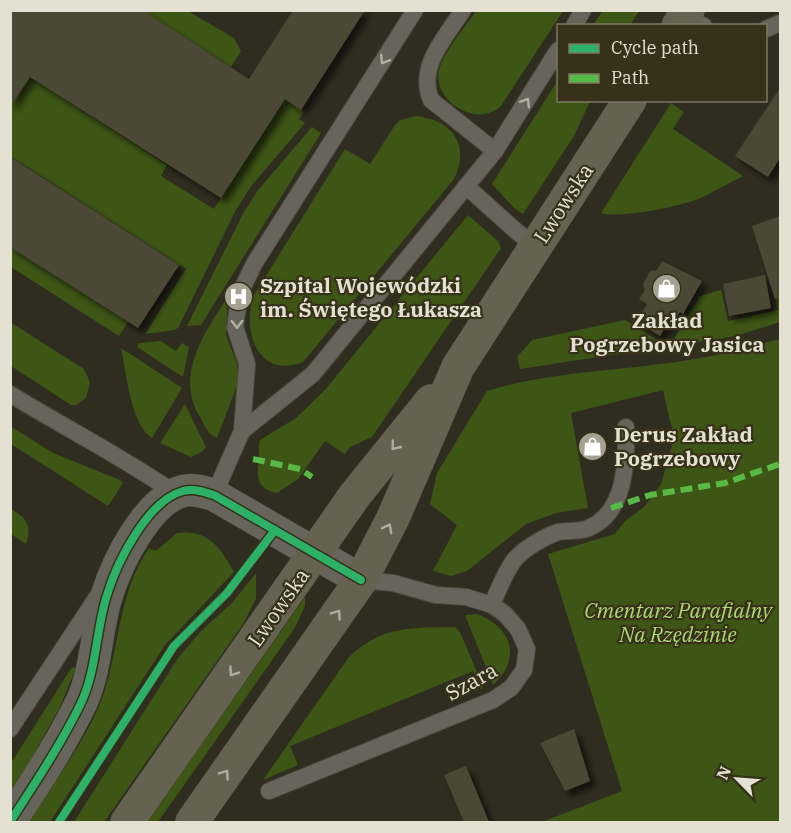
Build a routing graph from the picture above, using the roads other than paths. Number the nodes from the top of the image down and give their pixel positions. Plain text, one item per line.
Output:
1 (415, 10) edge
2 (463, 10) edge
3 (583, 10) edge
4 (575, 24) edge
5 (557, 52) edge
6 (629, 102) edge
7 (495, 151) junction
8 (466, 186) junction
9 (536, 246) junction
10 (458, 367) junction
11 (10, 394) edge
12 (626, 427) dead end
13 (242, 431) junction
14 (176, 494) junction
15 (214, 495) junction
16 (316, 552) junction
17 (118, 566) junction
18 (361, 580) junction
19 (492, 605) junction
20 (10, 729) edge
21 (269, 791) dead end
22 (10, 822) edge
23 (127, 822) edge
24 (192, 822) edge

1 -> 13 lane
2 - 7 lane
3 - 4 lane
7 -> 5 lane
6 - 9 main road, Lwowska
7 - 8 lane
8 - 9 lane
8 - 13 lane
9 - 10 main road, Lwowska
10 -> 16 main road, Lwowska
18 -> 10 main road, Lwowska
11 - 14 lane
12 - 19 lane
13 - 15 lane
14 - 15 street
14 - 17 street
15 - 16 street
16 - 18 street
16 -> 23 main road, Lwowska
17 - 20 lane
17 - 22 street
18 - 19 lane, Szara
24 -> 18 main road, Lwowska
19 - 21 lane, Szara

